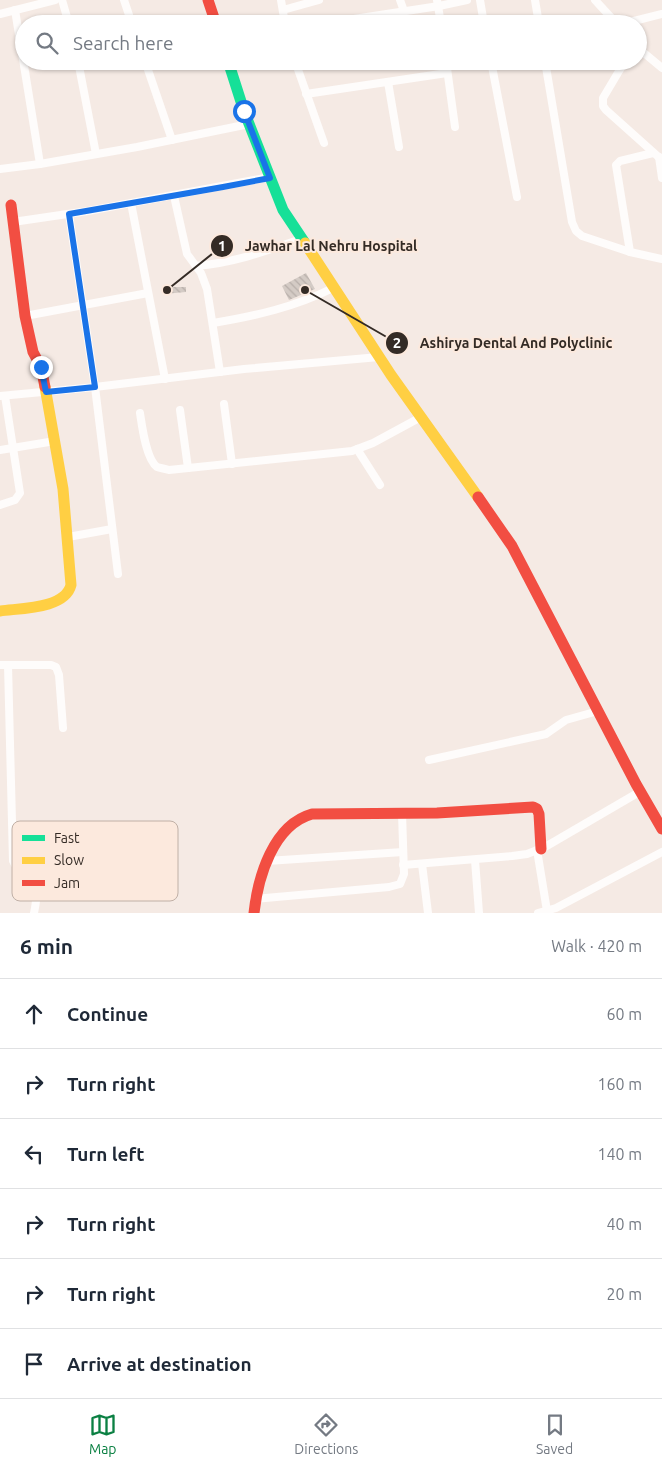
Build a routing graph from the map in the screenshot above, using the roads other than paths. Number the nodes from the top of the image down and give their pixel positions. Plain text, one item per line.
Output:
1 (55, 0) edge
2 (62, 0) edge
3 (124, 0) edge
4 (208, 0) edge
5 (281, 0) edge
6 (319, 0) edge
7 (400, 0) edge
8 (467, 0) edge
9 (480, 0) edge
10 (535, 0) edge
11 (595, 0) edge
12 (438, 3) edge
13 (15, 10) junction
14 (283, 10) junction
15 (404, 11) junction
16 (0, 14) edge
17 (662, 14) edge
18 (16, 15) edge
19 (66, 15) edge
20 (129, 15) edge
21 (213, 15) edge
22 (283, 15) edge
23 (378, 15) edge
24 (482, 15) edge
25 (538, 15) edge
26 (609, 15) edge
27 (647, 18) edge
28 (647, 56) edge
29 (662, 68) edge
30 (25, 70) edge
31 (80, 70) edge
32 (148, 70) edge
33 (231, 70) edge
34 (298, 70) edge
35 (493, 70) edge
36 (547, 70) edge
37 (620, 70) edge
38 (447, 72) joint
39 (388, 82) junction
40 (306, 94) junction
41 (249, 124) junction
42 (455, 127) dead end
43 (172, 140) junction
44 (324, 143) dead end
45 (399, 147) dead end
46 (96, 154) junction
47 (658, 156) edge
48 (40, 164) junction
49 (0, 168) edge
50 (270, 178) junction
51 (662, 178) edge
52 (174, 196) junction
53 (517, 197) dead end
54 (131, 203) junction
55 (11, 205) dead end
56 (69, 214) junction
57 (13, 222) junction
58 (301, 239) junction
59 (630, 252) junction
60 (662, 259) edge
61 (196, 266) junction
62 (333, 288) junction
63 (148, 293) junction
64 (82, 306) junction
65 (26, 316) junction
66 (212, 322) junction
67 (379, 357) junction
68 (220, 372) junction
69 (165, 379) junction
70 (95, 387) junction
71 (46, 392) junction
72 (2, 396) edge
73 (224, 404) dead end
74 (180, 410) dead end
75 (140, 413) dead end
76 (421, 417) junction
77 (55, 441) junction
78 (14, 448) junction
79 (357, 449) junction
80 (0, 450) edge
81 (232, 464) junction
82 (188, 468) junction
83 (380, 485) dead end
84 (0, 505) edge
85 (112, 529) junction
86 (68, 537) junction
87 (118, 574) dead end
88 (0, 611) edge
89 (4, 665) edge
90 (598, 711) junction
91 (63, 728) dead end
92 (429, 760) dead end
93 (641, 792) junction
94 (402, 814) junction
95 (659, 816) edge
96 (662, 828) edge
97 (12, 839) edge
98 (539, 850) junction
99 (403, 852) junction
100 (662, 852) edge
101 (475, 860) junction
102 (267, 861) junction
103 (422, 864) junction
104 (403, 865) junction
105 (254, 899) junction
106 (543, 912) edge
107 (254, 913) edge
108 (428, 913) edge
109 (479, 913) edge

1 - 13 street
2 - 19 street
3 - 20 street
4 - 21 street
5 - 14 street
6 - 14 street
7 - 15 street
8 - 12 street
9 - 24 street
10 - 25 street
11 - 26 street
12 - 15 street
13 - 16 street
13 - 18 street
14 - 22 street
15 - 23 street
17 - 27 street
28 - 29 street
30 - 48 street
31 - 46 street
32 - 43 street
33 - 41 street
34 - 40 street
35 - 53 street
36 - 59 street
37 - 47 street
38 - 39 street
38 - 42 street
39 - 40 street
39 - 45 street
40 - 44 street
41 - 43 street
41 - 50 street
43 - 46 street
46 - 48 street
47 - 51 street
47 - 59 street
48 - 49 street
50 - 52 street
50 - 58 street
52 - 54 street
52 - 61 street
54 - 56 street
54 - 63 street
55 - 57 street
56 - 57 street
56 - 64 street
57 - 65 street
58 - 61 street
58 - 62 street
59 - 60 street
61 - 66 street
62 - 66 street
62 - 67 street
63 - 64 street
63 - 69 street
64 - 65 street
64 - 70 street
65 - 71 street
66 - 68 street
67 - 68 street
67 - 76 street
68 - 69 street
69 - 70 street
70 - 71 street
70 - 85 street
71 - 72 street
71 - 77 street
72 - 78 street
73 - 81 street
74 - 82 street
75 - 82 street
76 - 79 street
76 - 90 street
77 - 78 street
77 - 86 street
78 - 80 street
78 - 84 street
79 - 81 street
79 - 83 street
81 - 82 street
85 - 86 street
85 - 87 street
86 - 88 street
89 - 91 street
89 - 97 street
90 - 92 street
90 - 93 street
93 - 95 street
93 - 98 street
94 - 98 street
94 - 99 street
94 - 102 street
95 - 96 street
98 - 101 street
98 - 106 street
99 - 102 street
99 - 104 street
100 - 106 street
101 - 103 street
101 - 109 street
102 - 105 street
103 - 104 street
103 - 108 street
104 - 105 street
105 - 107 street

